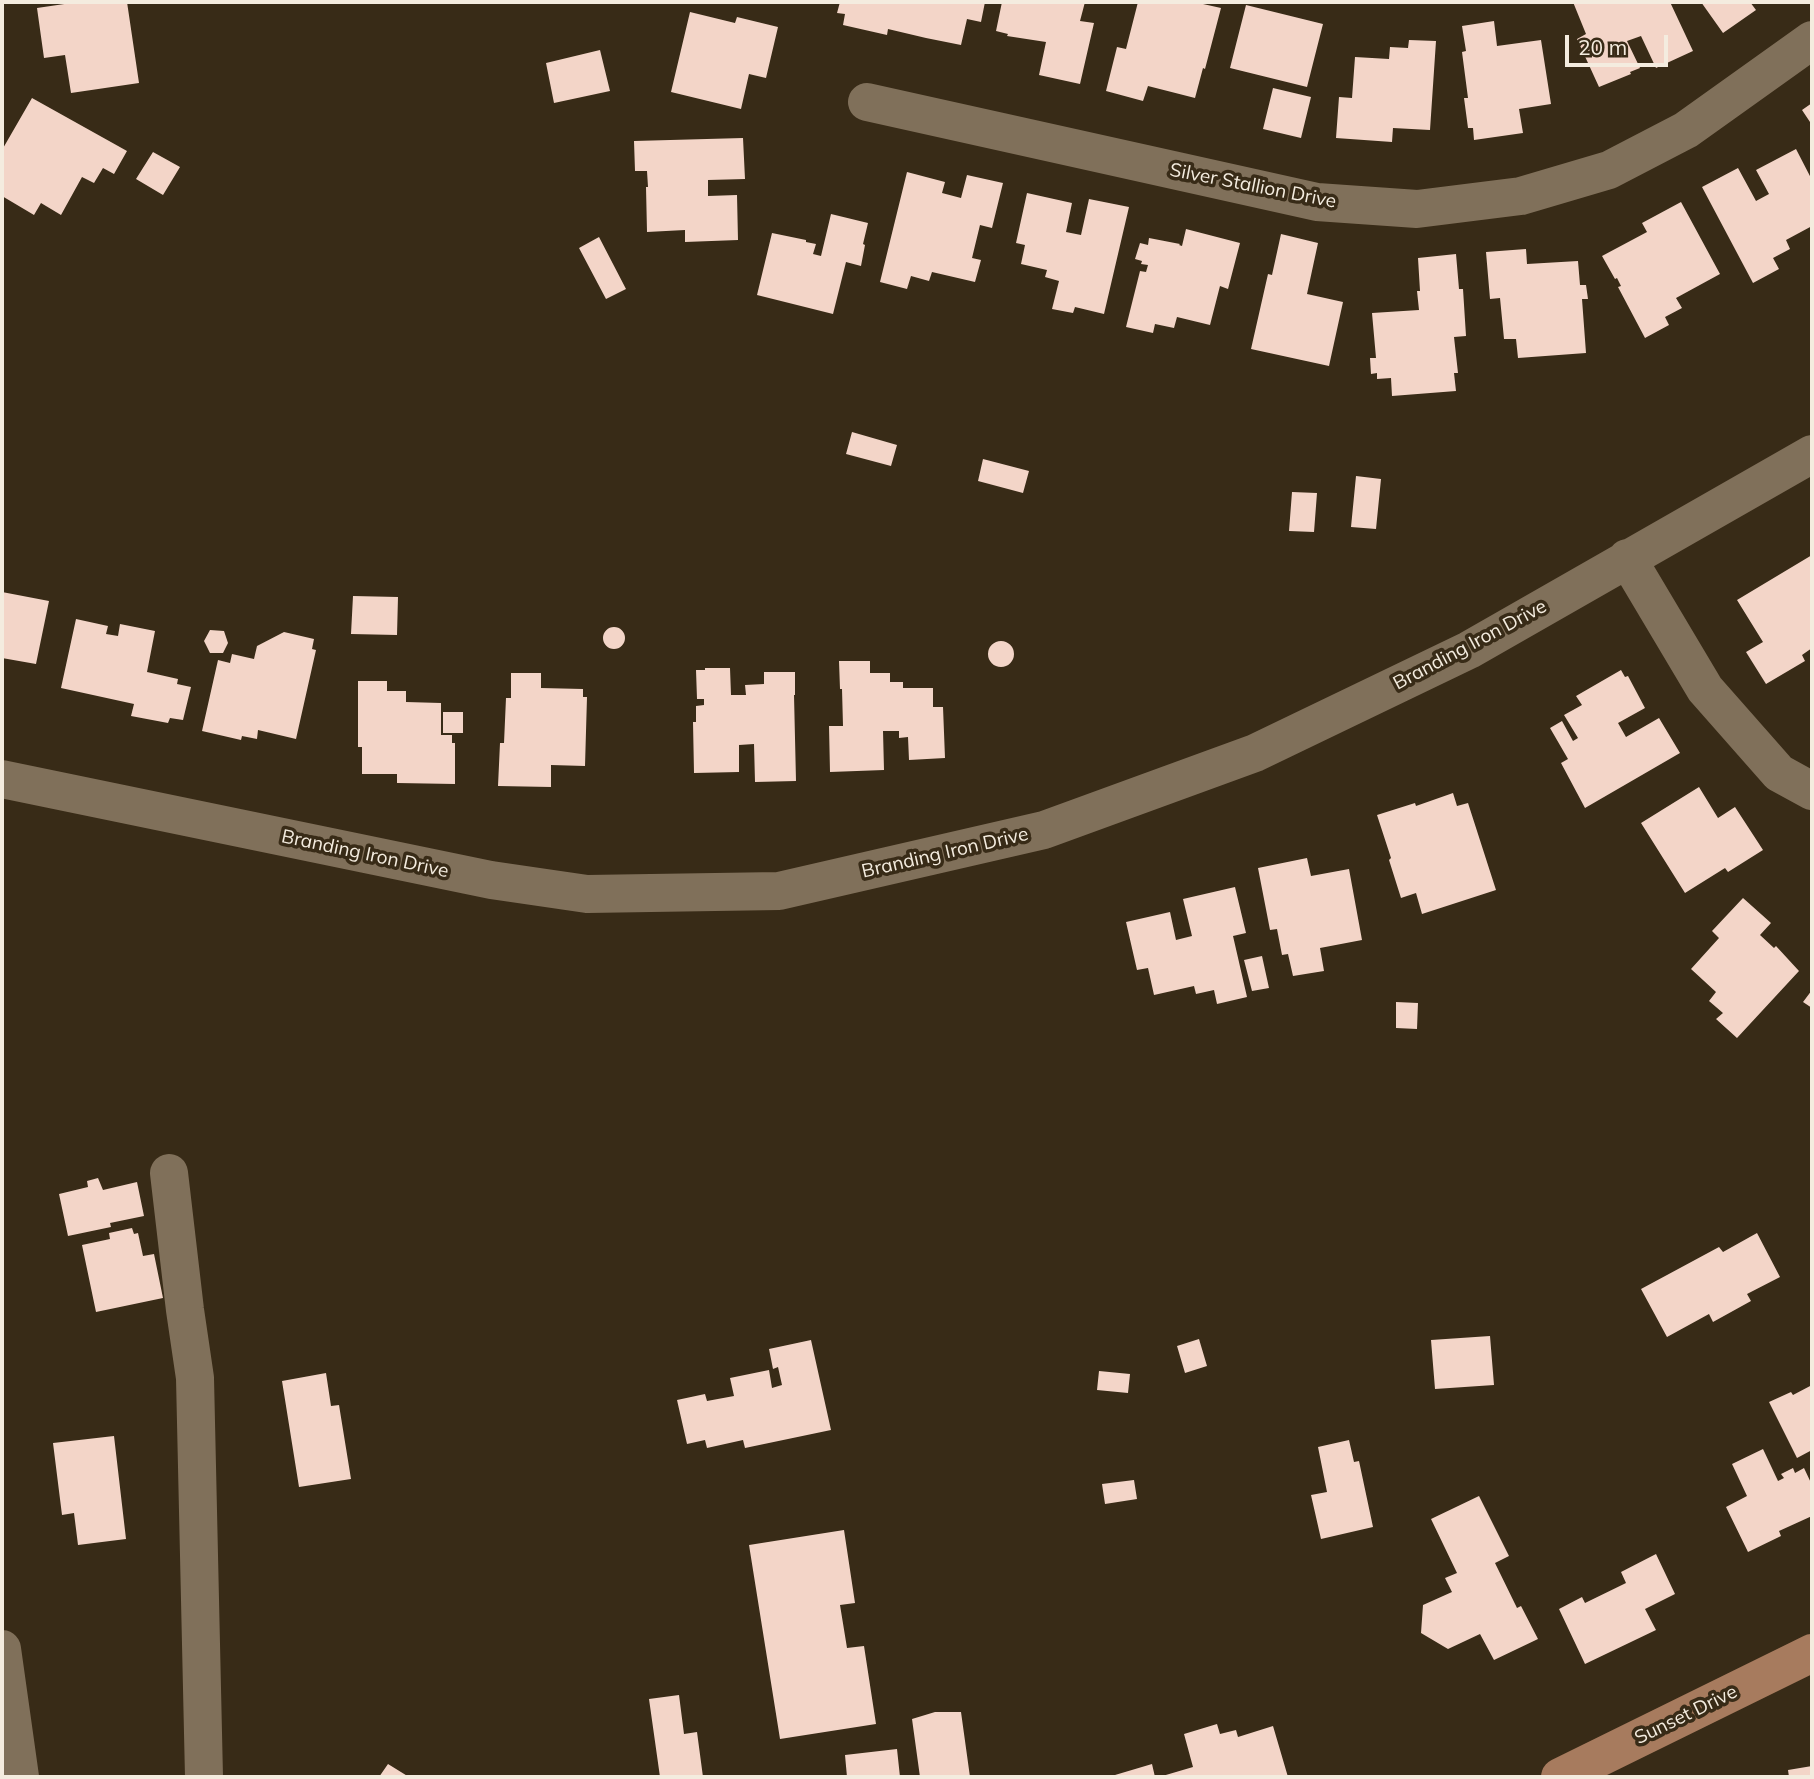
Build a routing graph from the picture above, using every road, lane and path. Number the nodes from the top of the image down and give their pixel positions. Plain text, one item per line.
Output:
1 (1812, 40) edge
2 (867, 102) dead end
3 (1812, 454) edge
4 (1628, 558) junction
5 (2, 779) edge
6 (1812, 792) edge
7 (169, 1173) dead end
8 (2, 1649) edge
9 (1812, 1653) edge
10 (20, 1777) edge
11 (204, 1777) edge
12 (1560, 1777) edge

1 - 2 street, Silver Stallion Drive
3 - 4 street, Branding Iron Drive
4 - 5 street, Branding Iron Drive
4 - 6 street
7 - 11 street
8 - 10 street
9 - 12 main road, Sunset Drive

